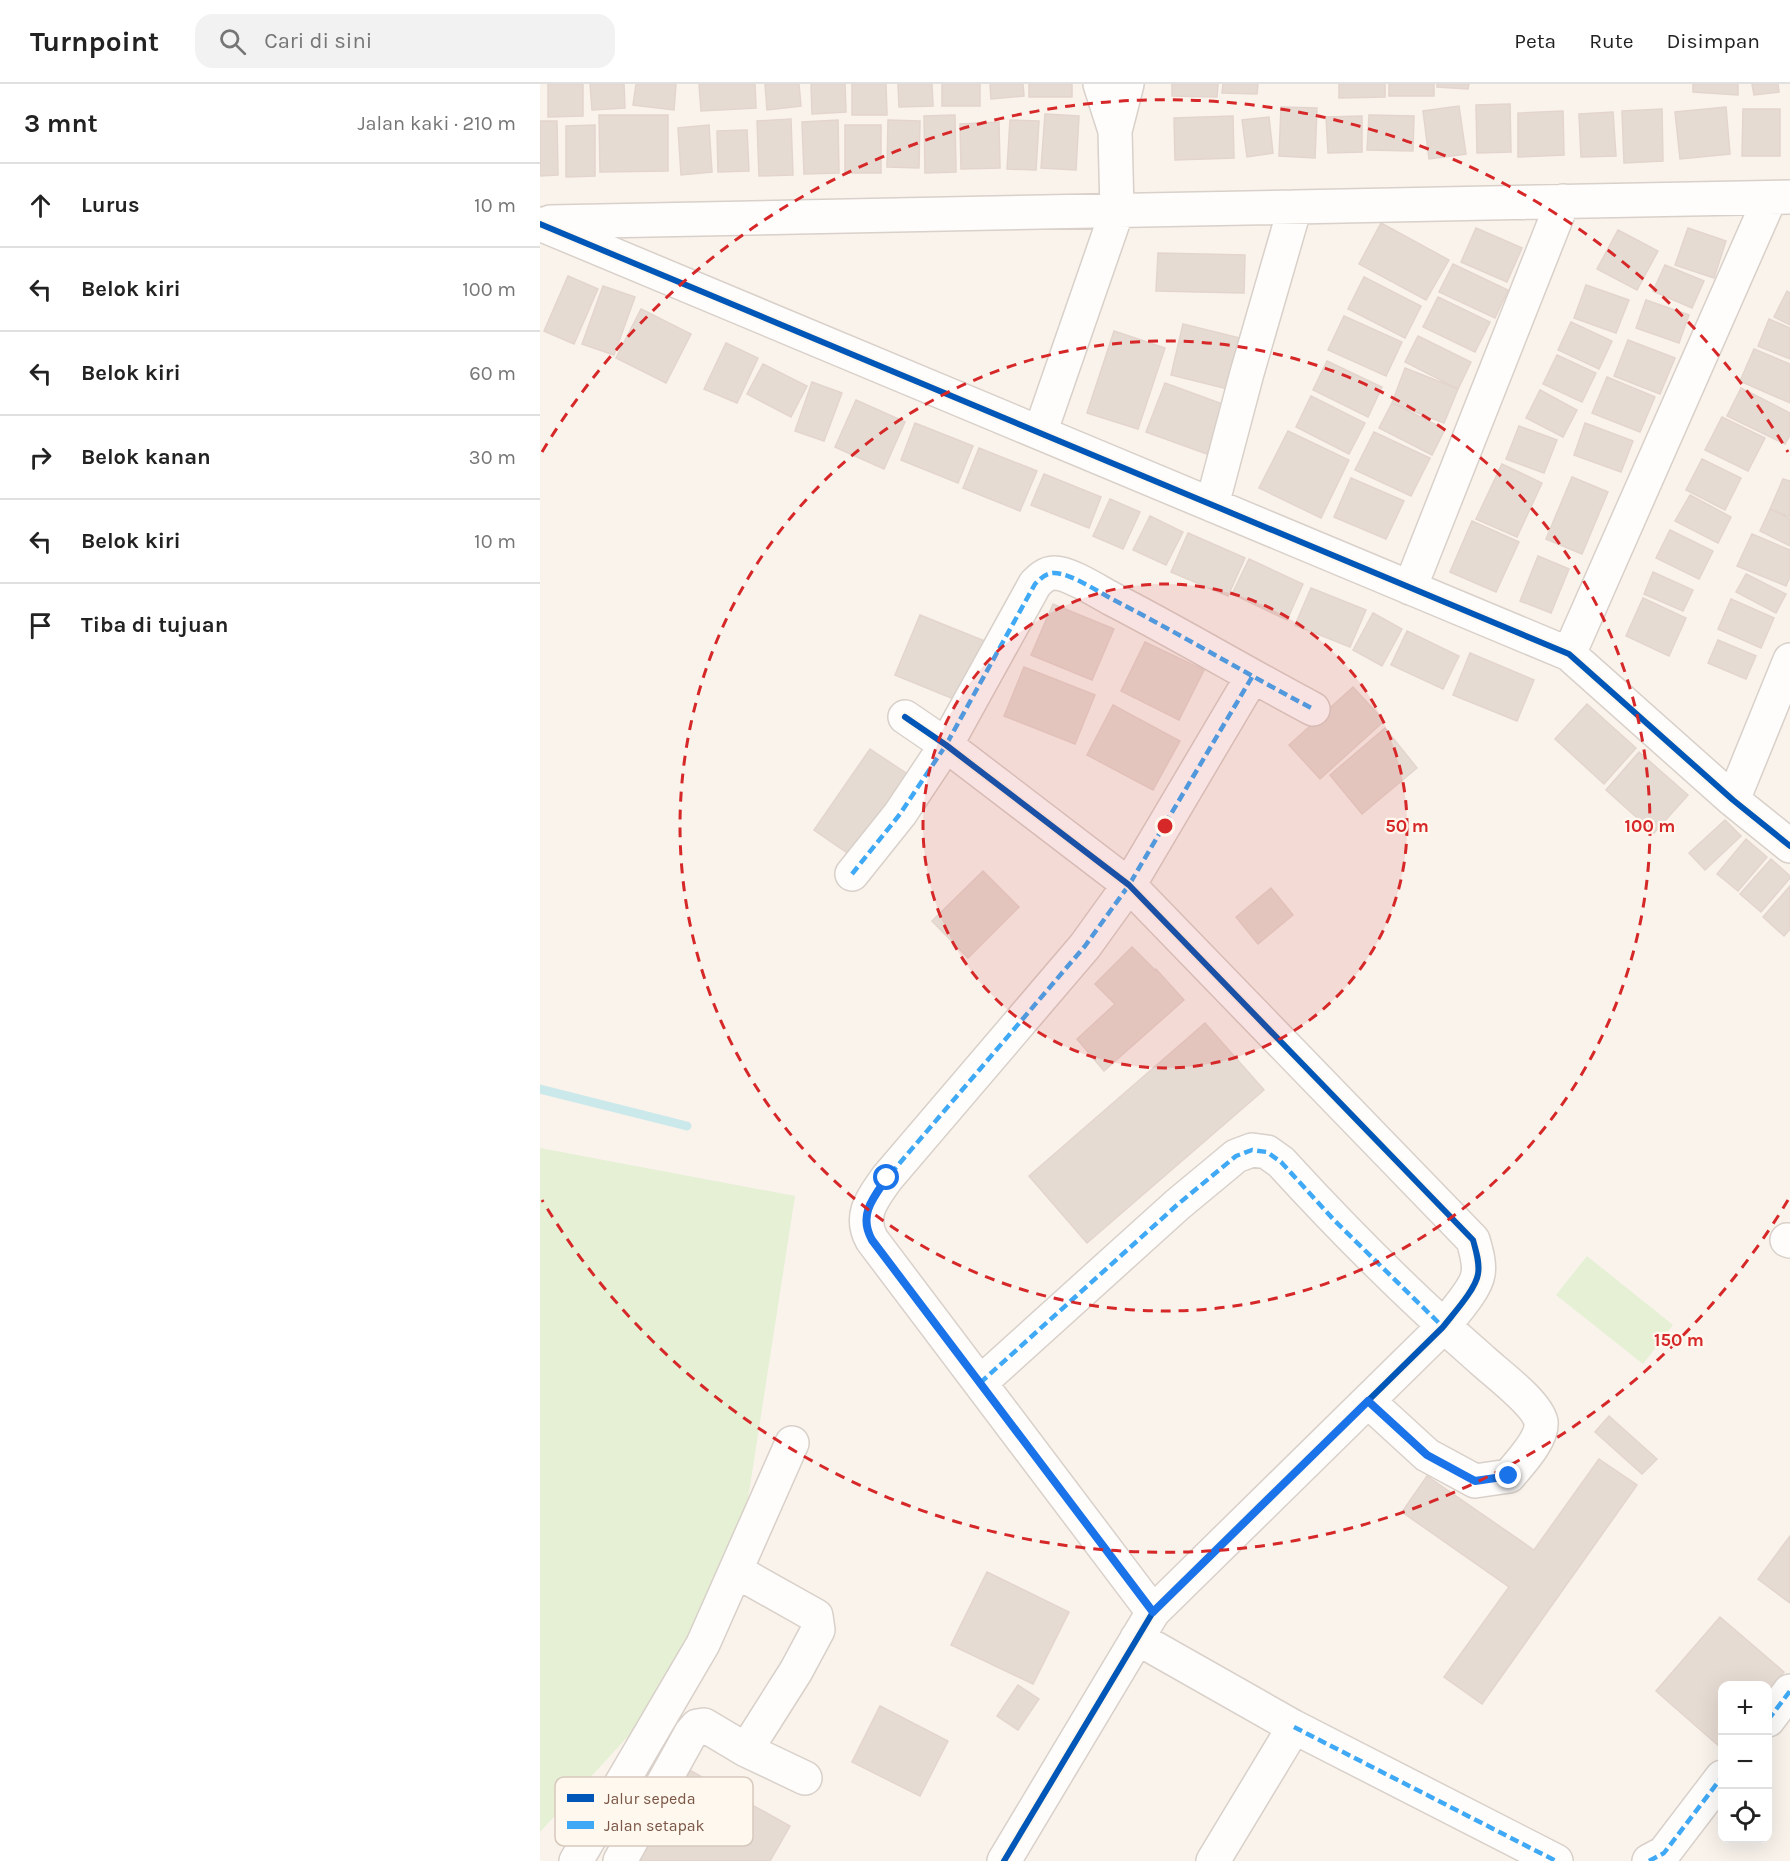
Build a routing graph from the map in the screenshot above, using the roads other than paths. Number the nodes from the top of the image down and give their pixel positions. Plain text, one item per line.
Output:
1 (1100, 84) edge
2 (1127, 84) edge
3 (1115, 131) junction
4 (1780, 197) edge
5 (1563, 201) junction
6 (1295, 207) junction
7 (1117, 211) junction
8 (540, 224) edge
9 (1040, 433) junction
10 (1212, 505) junction
11 (1410, 588) junction
12 (1569, 654) junction
13 (1790, 660) edge
14 (1252, 677) junction
15 (1313, 709) dead end
16 (905, 717) dead end
17 (946, 745) junction
18 (1733, 800) junction
19 (1790, 846) edge
20 (852, 874) dead end
21 (1129, 885) junction
22 (1443, 1327) junction
23 (980, 1383) junction
24 (1368, 1401) junction
25 (792, 1443) dead end
26 (736, 1571) junction
27 (1145, 1625) junction
28 (1790, 1691) edge
29 (1772, 1714) edge
30 (1294, 1727) junction
31 (746, 1750) junction
32 (626, 1777) edge
33 (666, 1777) edge
34 (805, 1778) dead end
35 (1718, 1782) edge
36 (585, 1846) edge
37 (628, 1846) edge
38 (576, 1861) edge
39 (620, 1861) edge
40 (1004, 1861) edge
41 (1213, 1861) edge
42 (1556, 1861) edge
43 (1649, 1861) edge

1 - 3 street
2 - 3 street
3 - 7 street
4 - 5 street
4 - 12 street
5 - 6 street
5 - 11 street
6 - 7 street
6 - 10 street
7 - 8 street
7 - 9 street
8 - 9 street
9 - 10 street
10 - 11 street
11 - 12 street
12 - 18 street
13 - 18 street
14 - 15 street
14 - 17 street
14 - 21 street
16 - 17 street
17 - 20 street
17 - 21 street
18 - 19 street
21 - 22 street
21 - 23 street
22 - 23 street
22 - 24 street
22 - 24 street
23 - 27 street
24 - 27 street
25 - 26 street
26 - 31 street
26 - 32 street
27 - 30 street
27 - 40 street
28 - 29 street
30 - 41 street
30 - 42 street
31 - 33 street
31 - 34 street
35 - 43 street
36 - 38 street
37 - 39 street

